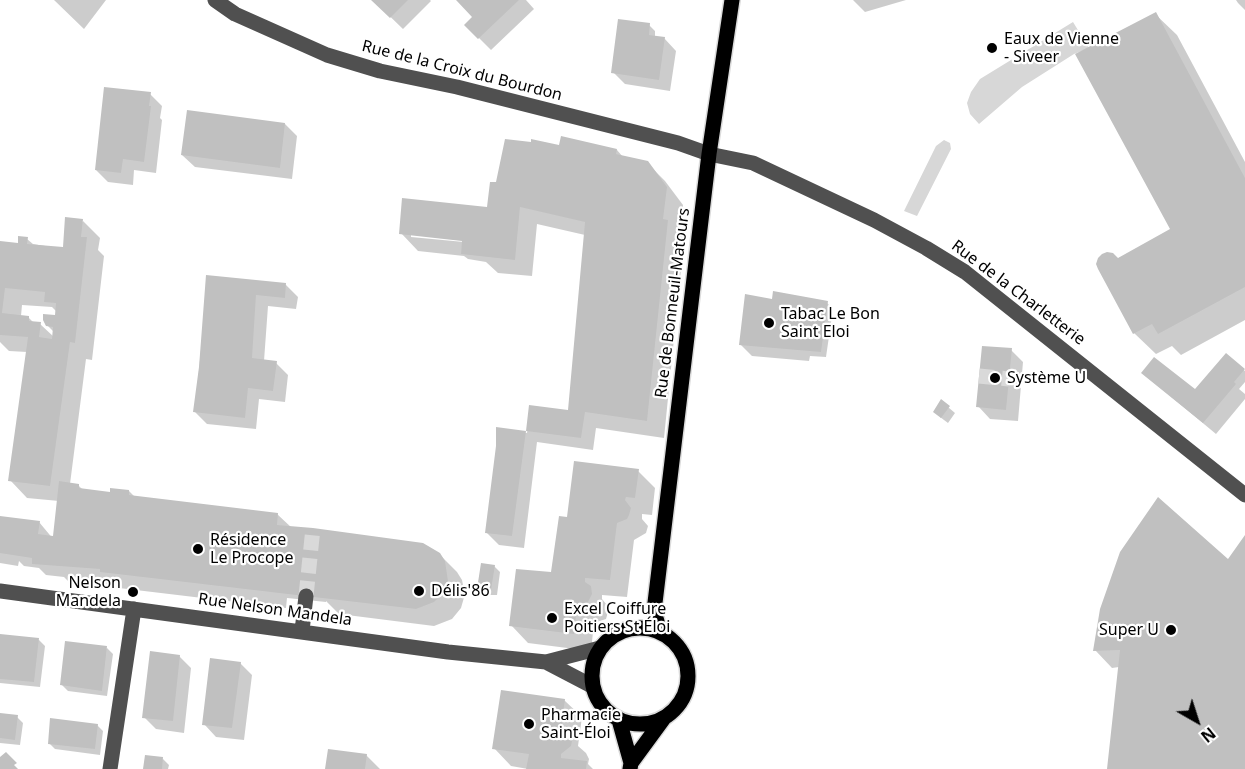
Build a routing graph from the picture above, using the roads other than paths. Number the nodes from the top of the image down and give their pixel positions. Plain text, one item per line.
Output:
1 (215, 0) edge
2 (732, 0) edge
3 (709, 154) junction
4 (1245, 495) edge
5 (0, 591) edge
6 (306, 596) tunnel mouth
7 (134, 609) junction
8 (654, 611) junction
9 (634, 628) junction
10 (302, 632) junction
11 (660, 632) junction
12 (600, 648) junction
13 (546, 662) junction
14 (592, 686) junction
15 (664, 718) junction
16 (619, 720) junction
17 (630, 766) edge
18 (110, 769) edge

1 - 3 street, Rue de la Croix du Bourdon
2 - 3 main road, Rue de Bonneuil-Matours
3 - 4 street, Rue de la Charletterie
3 - 8 main road, Rue de Bonneuil-Matours
5 - 7 street, Rue Nelson Mandela
6 - 10 street
7 - 10 street, Rue Nelson Mandela
7 - 18 street
8 - 9 main road
8 - 11 main road, Rue de Bonneuil-Matours
9 - 11 main road
9 - 12 main road
10 - 13 street, Rue Nelson Mandela
11 - 15 main road
12 - 13 street, Rue Nelson Mandela
12 - 14 main road
13 - 14 street, Rue Nelson Mandela
14 - 16 main road
15 - 16 main road
15 - 17 main road
16 - 17 main road

